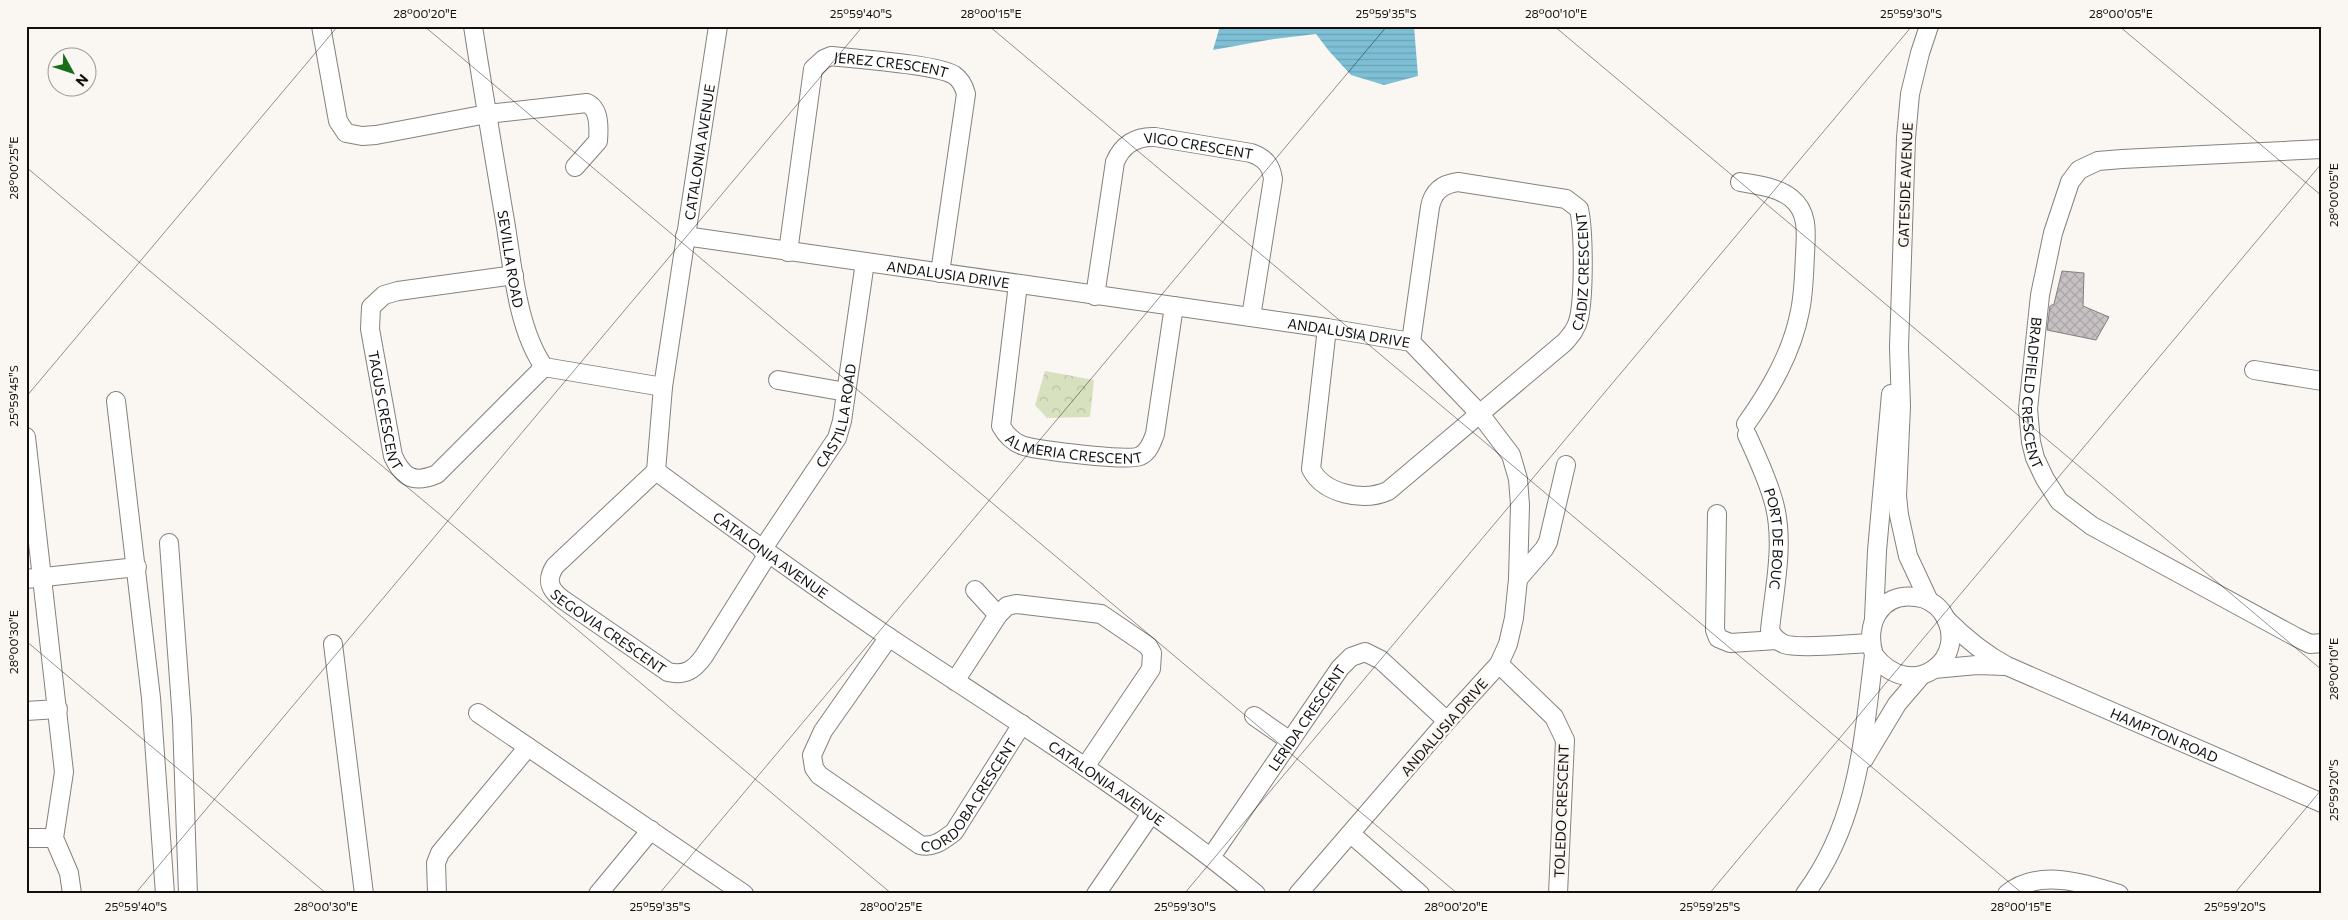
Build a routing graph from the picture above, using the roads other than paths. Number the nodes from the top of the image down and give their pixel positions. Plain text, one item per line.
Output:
1 (321, 26) edge
2 (473, 26) edge
3 (718, 26) edge
4 (1929, 26) edge
5 (487, 114) junction
6 (2322, 149) edge
7 (575, 167) dead end
8 (1740, 182) dead end
9 (685, 236) junction
10 (788, 252) junction
11 (865, 262) junction
12 (940, 273) junction
13 (514, 275) junction
14 (1018, 284) junction
15 (1095, 296) junction
16 (1174, 306) junction
17 (1251, 317) junction
18 (1326, 328) junction
19 (1411, 342) junction
20 (1899, 347) junction
21 (544, 367) junction
22 (2254, 370) dead end
23 (778, 380) dead end
24 (2322, 381) edge
25 (663, 387) junction
26 (846, 392) junction
27 (116, 401) dead end
28 (1480, 414) junction
29 (26, 437) edge
30 (1566, 466) dead end
31 (656, 471) junction
32 (1717, 514) dead end
33 (169, 543) dead end
34 (765, 552) junction
35 (137, 567) junction
36 (35, 578) edge
37 (1518, 579) junction
38 (975, 590) dead end
39 (1929, 601) junction
40 (998, 615) junction
41 (1874, 618) junction
42 (1946, 619) junction
43 (889, 637) junction
44 (1777, 640) junction
45 (2322, 643) edge
46 (333, 644) dead end
47 (1872, 649) junction
48 (1500, 664) junction
49 (2007, 666) junction
50 (1928, 672) junction
51 (955, 681) junction
52 (58, 709) junction
53 (26, 711) edge
54 (478, 713) dead end
55 (1254, 716) dead end
56 (1447, 721) junction
57 (1022, 724) junction
58 (1290, 740) junction
59 (528, 747) junction
60 (1860, 766) junction
61 (1085, 767) junction
62 (2322, 803) edge
63 (1151, 814) junction
64 (651, 830) junction
65 (1350, 834) junction
66 (26, 838) edge
67 (54, 838) junction
68 (1211, 857) junction
69 (72, 894) edge
70 (165, 894) edge
71 (188, 894) edge
72 (364, 894) edge
73 (437, 894) edge
74 (598, 894) edge
75 (744, 894) edge
76 (1096, 894) edge
77 (1256, 894) edge
78 (1298, 894) edge
79 (1420, 894) edge
80 (1558, 894) edge
81 (1806, 894) edge
82 (2007, 894) edge
83 (2119, 894) edge

1 - 5 street
2 - 5 street, SEVILLA ROAD
3 - 9 street, CATALONIA AVENUE
4 - 20 street, GATESIDE AVENUE
5 - 7 street
5 - 13 street, SEVILLA ROAD
6 - 45 street, BRADFIELD CRESCENT
8 - 44 street, PORT DE BOUC
9 - 10 street, ANDALUSIA DRIVE
9 - 25 street, CATALONIA AVENUE
10 - 11 street, ANDALUSIA DRIVE
10 - 12 street, JEREZ CRESCENT
11 - 12 street, ANDALUSIA DRIVE
11 - 26 street, CASTILLA ROAD
12 - 14 street, ANDALUSIA DRIVE
13 - 21 street, SEVILLA ROAD
13 - 21 street, TAGUS CRESCENT
14 - 15 street, ANDALUSIA DRIVE
14 - 16 street, ALMERIA CRESCENT
15 - 16 street, ANDALUSIA DRIVE
15 - 17 street, VIGO CRESCENT
16 - 17 street, ANDALUSIA DRIVE
17 - 18 street, ANDALUSIA DRIVE
18 - 19 street, ANDALUSIA DRIVE
18 - 28 street
19 - 28 street, ANDALUSIA DRIVE
19 - 28 street, CADIZ CRESCENT
20 - 39 street, GATESIDE AVENUE
20 - 41 street, GATESIDE AVENUE
21 - 25 street
22 - 24 street
23 - 26 street
25 - 31 street, CATALONIA AVENUE
26 - 34 street, CASTILLA ROAD
27 - 35 street
28 - 37 street, ANDALUSIA DRIVE
29 - 36 street
30 - 37 street
31 - 34 street, CATALONIA AVENUE
31 - 34 street, SEGOVIA CRESCENT
32 - 44 street
33 - 71 street
34 - 43 street, CATALONIA AVENUE
35 - 36 street
35 - 70 street
36 - 52 street
37 - 48 street, ANDALUSIA DRIVE
38 - 40 street
39 - 41 street
39 - 42 street
40 - 51 street
40 - 61 street
41 - 47 street
42 - 49 street, HAMPTON ROAD
42 - 50 street
43 - 51 street, CATALONIA AVENUE
43 - 57 street, CORDOBA CRESCENT
44 - 47 street
46 - 72 street
47 - 50 street
47 - 60 street
48 - 56 street, ANDALUSIA DRIVE
48 - 80 street, TOLEDO CRESCENT
49 - 50 street, HAMPTON ROAD
49 - 62 street, HAMPTON ROAD
50 - 60 street
51 - 57 street, CATALONIA AVENUE
52 - 53 street
52 - 67 street
54 - 59 street
55 - 58 street
56 - 58 street, LERIDA CRESCENT
56 - 65 street, ANDALUSIA DRIVE
57 - 61 street, CATALONIA AVENUE
58 - 68 street, LERIDA CRESCENT
59 - 64 street
59 - 73 street
60 - 81 street
61 - 63 street, CATALONIA AVENUE
63 - 68 street, CATALONIA AVENUE
63 - 76 street
64 - 74 street
64 - 75 street
65 - 78 street, ANDALUSIA DRIVE
65 - 79 street
66 - 67 street
67 - 69 street
68 - 77 street, CATALONIA AVENUE
82 - 83 street

